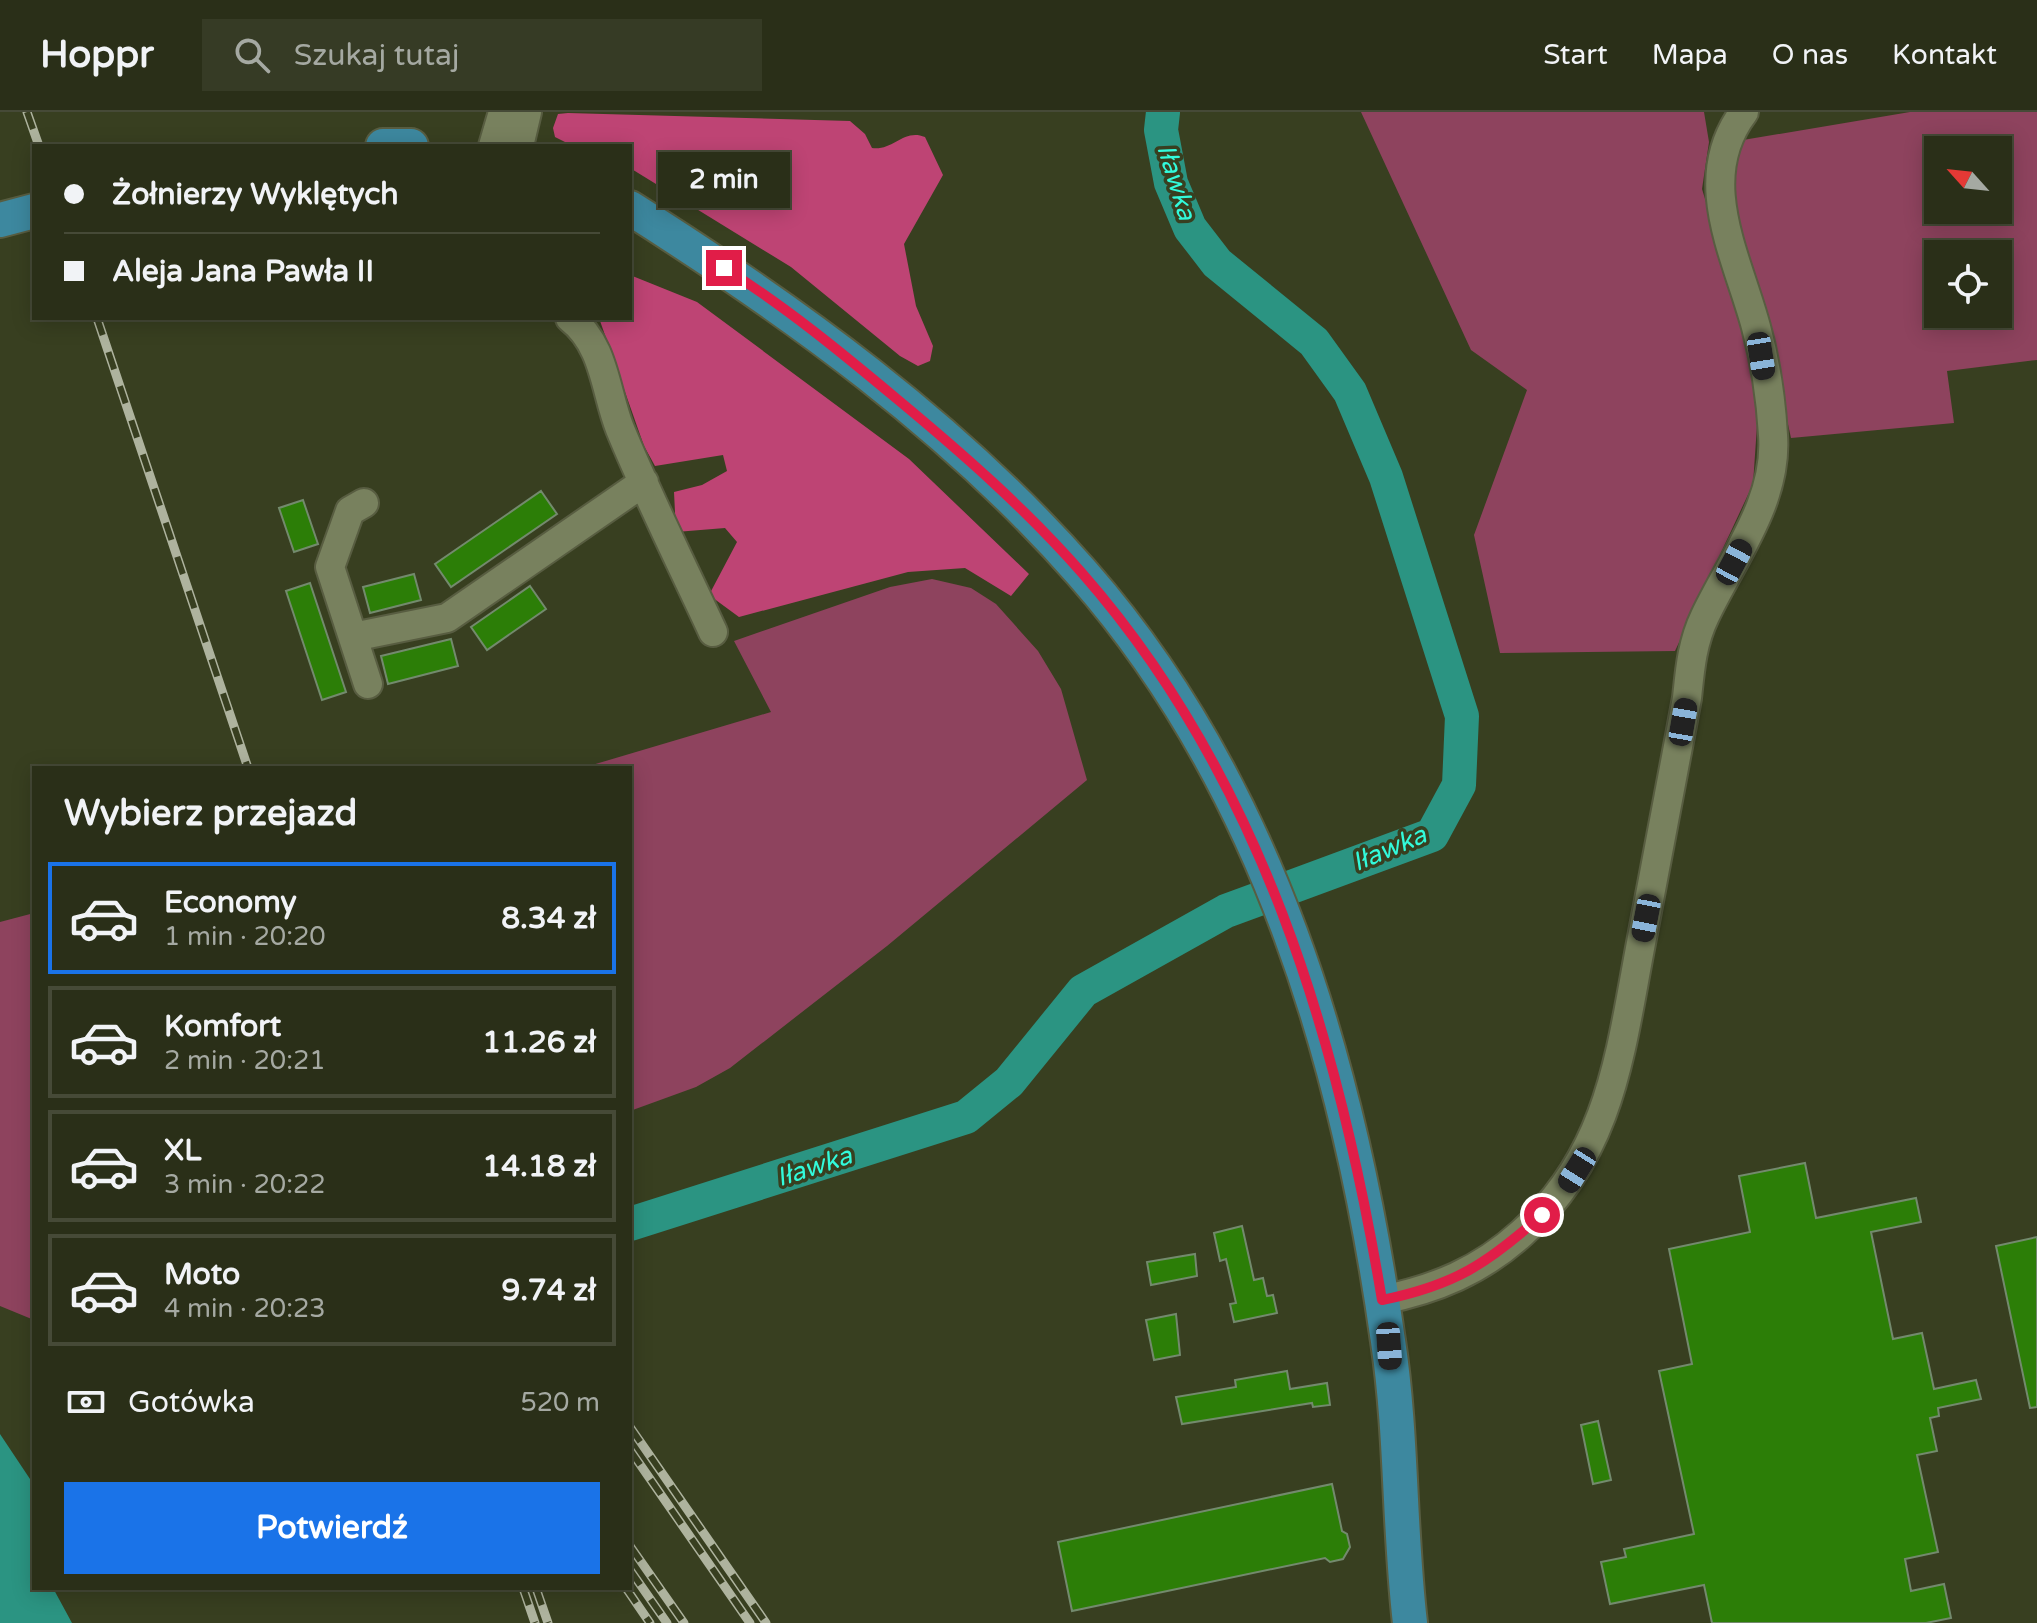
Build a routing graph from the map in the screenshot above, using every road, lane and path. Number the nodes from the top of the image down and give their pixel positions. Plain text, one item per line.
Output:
1 (503, 112) edge
2 (527, 112) edge
3 (1744, 112) edge
4 (494, 144) edge
5 (519, 144) edge
6 (632, 209) edge
7 (632, 227) edge
8 (686, 243) junction
9 (573, 320) edge
10 (644, 482) junction
11 (364, 503) dead end
12 (713, 632) dead end
13 (353, 637) junction
14 (368, 684) dead end
15 (1382, 1300) junction
16 (1410, 1623) edge

1 - 4 street
2 - 5 street
3 - 15 street
6 - 8 main road
7 - 8 main road
8 - 15 main road
9 - 10 street
10 - 12 street
10 - 13 street
11 - 13 street
13 - 14 street
15 - 16 main road

